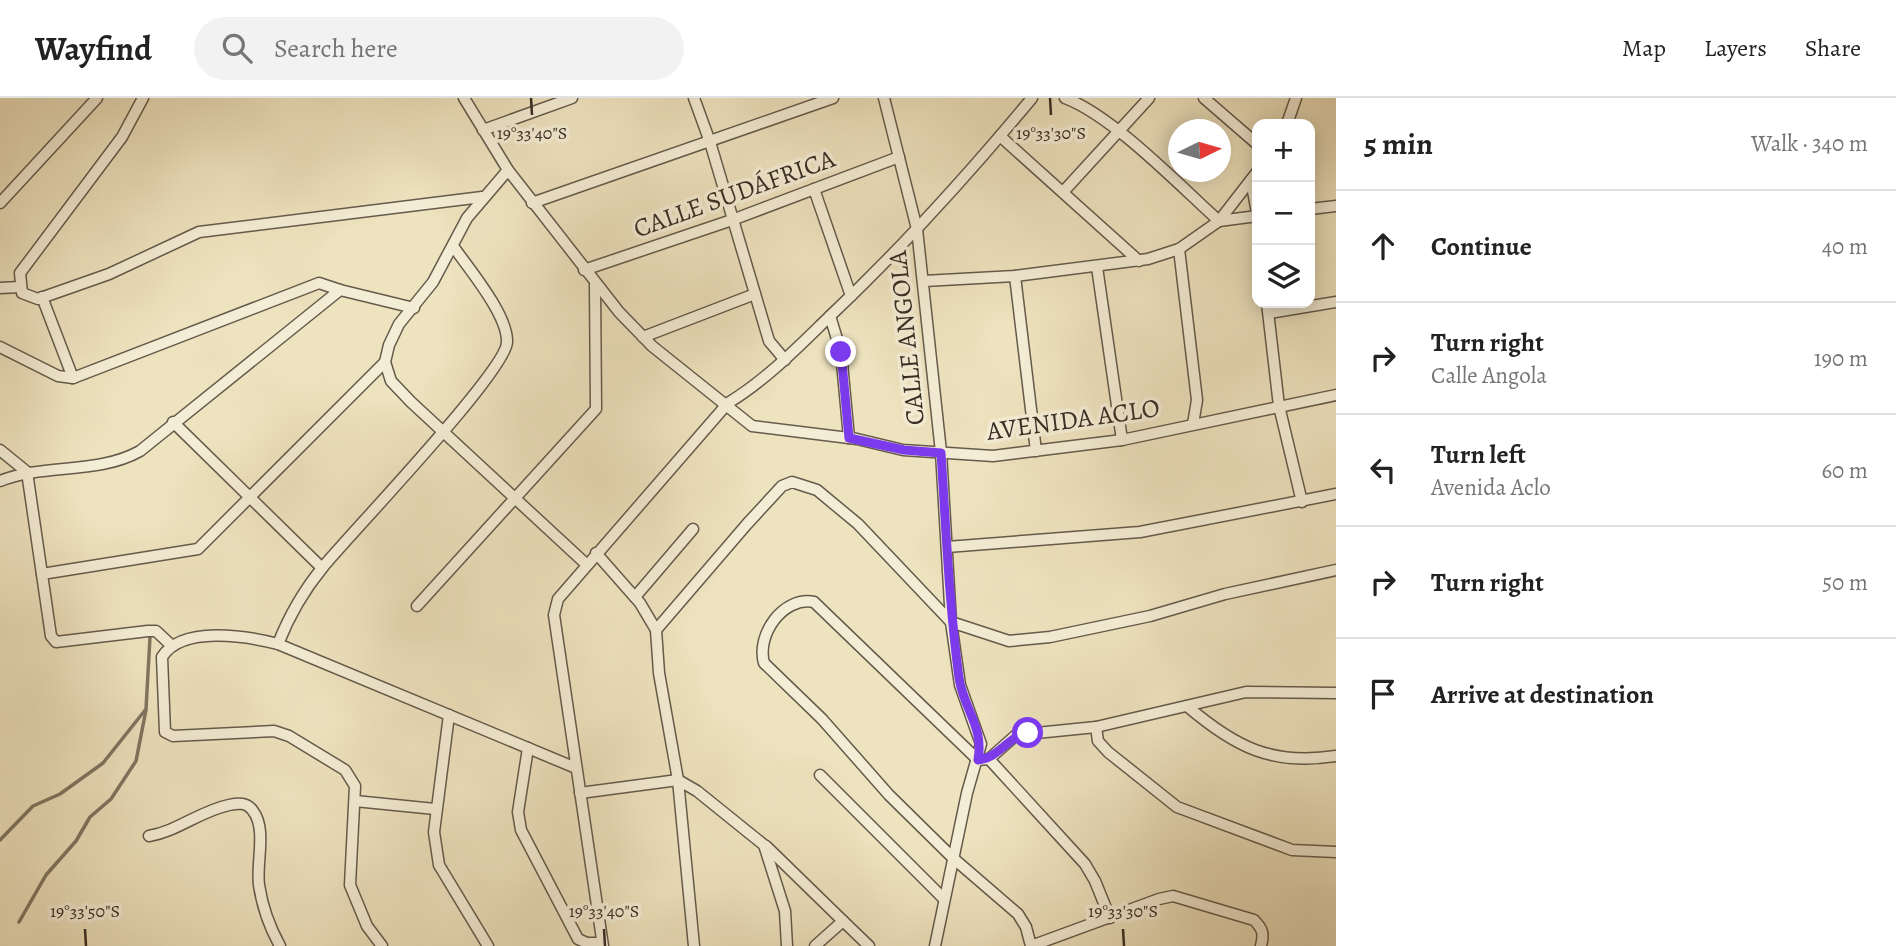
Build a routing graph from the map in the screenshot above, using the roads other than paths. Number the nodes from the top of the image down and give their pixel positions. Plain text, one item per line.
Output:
1 (97, 98) edge
2 (143, 98) edge
3 (464, 98) edge
4 (572, 98) edge
5 (694, 98) edge
6 (833, 98) edge
7 (884, 98) edge
8 (1032, 98) edge
9 (1065, 98) edge
10 (1149, 98) edge
11 (1205, 98) edge
12 (1296, 98) edge
13 (1289, 119) edge
14 (483, 130) junction
15 (1119, 133) junction
16 (1000, 136) junction
17 (1252, 140) edge
18 (710, 142) junction
19 (899, 157) junction
20 (508, 170) junction
21 (1252, 179) edge
22 (814, 189) junction
23 (1063, 192) junction
24 (482, 197) junction
25 (0, 203) edge
26 (531, 203) junction
27 (1336, 206) edge
28 (1315, 208) edge
29 (1252, 216) edge
30 (732, 220) junction
31 (1219, 220) junction
32 (917, 229) junction
33 (453, 246) junction
34 (1179, 249) junction
35 (1139, 261) junction
36 (1097, 267) junction
37 (584, 270) junction
38 (1015, 276) junction
39 (924, 281) junction
40 (596, 285) junction
41 (20, 287) junction
42 (0, 288) edge
43 (340, 290) junction
44 (755, 294) junction
45 (851, 296) junction
46 (42, 297) junction
47 (1336, 302) edge
48 (1315, 304) edge
49 (414, 308) junction
50 (1268, 308) edge
51 (830, 316) junction
52 (643, 337) junction
53 (0, 347) edge
54 (785, 360) junction
55 (386, 362) junction
56 (371, 376) junction
57 (73, 378) junction
58 (391, 381) junction
59 (1336, 395) edge
60 (728, 403) junction
61 (1279, 406) junction
62 (173, 422) junction
63 (1194, 424) junction
64 (442, 432) junction
65 (849, 438) junction
66 (1122, 440) junction
67 (0, 450) edge
68 (1036, 451) junction
69 (941, 453) junction
70 (27, 471) junction
71 (0, 481) edge
72 (1336, 494) edge
73 (252, 497) junction
74 (515, 498) junction
75 (1302, 502) junction
76 (693, 529) dead end
77 (947, 547) junction
78 (596, 553) junction
79 (586, 564) junction
80 (322, 568) junction
81 (1336, 570) edge
82 (42, 574) junction
83 (635, 597) junction
84 (417, 606) dead end
85 (951, 622) junction
86 (656, 630) junction
87 (171, 645) junction
88 (278, 645) junction
89 (1336, 693) edge
90 (1188, 706) junction
91 (449, 715) junction
92 (1096, 727) junction
93 (528, 748) junction
94 (1336, 756) edge
95 (984, 760) junction
96 (576, 768) junction
97 (820, 775) dead end
98 (678, 780) junction
99 (580, 793) junction
100 (355, 801) junction
101 (435, 809) junction
102 (149, 836) dead end
103 (764, 845) junction
104 (1336, 852) edge
105 (953, 858) junction
106 (944, 899) junction
107 (1110, 918) junction
108 (843, 921) junction
109 (603, 944) edge
110 (280, 946) edge
111 (382, 946) edge
112 (488, 946) edge
113 (694, 946) edge
114 (787, 946) edge
115 (815, 946) edge
116 (869, 946) edge
117 (935, 946) edge
118 (1261, 946) edge

1 - 25 street
2 - 41 street
3 - 14 street, AVENIDA ACLO
4 - 14 street
5 - 18 street
6 - 18 street
7 - 19 street, CALLE ANGOLA
8 - 16 street
9 - 15 street
10 - 15 street
11 - 17 street
12 - 13 street
14 - 20 street, AVENIDA ACLO
15 - 23 street
15 - 31 street
16 - 23 street
16 - 32 street
18 - 26 street
18 - 30 street
19 - 22 street, CALLE SUDÁFRICA
19 - 32 street, CALLE ANGOLA
20 - 24 street
20 - 26 street, AVENIDA ACLO
21 - 31 street
22 - 30 street, CALLE SUDÁFRICA
22 - 45 street
23 - 35 street
24 - 33 street
24 - 46 street
26 - 37 street, AVENIDA ACLO
27 - 28 street
29 - 31 street
30 - 37 street, CALLE SUDÁFRICA
30 - 44 street
31 - 34 street
32 - 39 street, CALLE ANGOLA
32 - 45 street
33 - 49 street
33 - 64 street
34 - 35 street
34 - 63 street
35 - 36 street
36 - 38 street
36 - 66 street
37 - 40 street, AVENIDA ACLO
38 - 39 street
38 - 68 street
39 - 69 street, CALLE ANGOLA
40 - 52 street, AVENIDA ACLO
40 - 74 street
41 - 42 street
41 - 46 street
43 - 49 street
43 - 57 street
43 - 62 street
44 - 52 street
44 - 54 street
45 - 51 street
46 - 57 street
47 - 48 street
49 - 55 street
50 - 61 street
51 - 54 street
51 - 65 street
52 - 60 street, AVENIDA ACLO
53 - 57 street
54 - 60 street
55 - 56 street
55 - 58 street
56 - 58 street
56 - 73 street
58 - 64 street
59 - 61 street, AVENIDA ACLO
60 - 65 street, AVENIDA ACLO
60 - 78 street
61 - 63 street, AVENIDA ACLO
61 - 75 street
62 - 70 street
62 - 73 street
63 - 66 street, AVENIDA ACLO
64 - 74 street
64 - 80 street
65 - 69 street, AVENIDA ACLO
66 - 68 street, AVENIDA ACLO
67 - 70 street
68 - 69 street, AVENIDA ACLO
69 - 77 street, CALLE ANGOLA
70 - 71 street
70 - 82 street
72 - 75 street
73 - 80 street
73 - 82 street
74 - 79 street
74 - 84 street
75 - 77 street
76 - 83 street
77 - 85 street, CALLE ANGOLA
78 - 79 street
78 - 83 street
79 - 96 street
80 - 88 street
81 - 85 street
82 - 87 street
83 - 86 street
85 - 86 street
85 - 95 street, CALLE ANGOLA
86 - 98 street
87 - 88 street
87 - 100 street
88 - 91 street
89 - 90 street
90 - 92 street
90 - 94 street
91 - 93 street
91 - 101 street
92 - 95 street
92 - 104 street
93 - 96 street
93 - 109 street
95 - 105 street, CALLE ANGOLA
95 - 105 street
95 - 107 street
96 - 99 street
97 - 106 street
98 - 99 street
98 - 103 street
98 - 113 street
99 - 109 street
100 - 101 street
100 - 111 street
101 - 112 street
102 - 110 street
103 - 108 street
103 - 114 street
105 - 106 street, CALLE ANGOLA
105 - 107 street
106 - 117 street, CALLE ANGOLA
107 - 118 street
108 - 115 street
108 - 116 street

